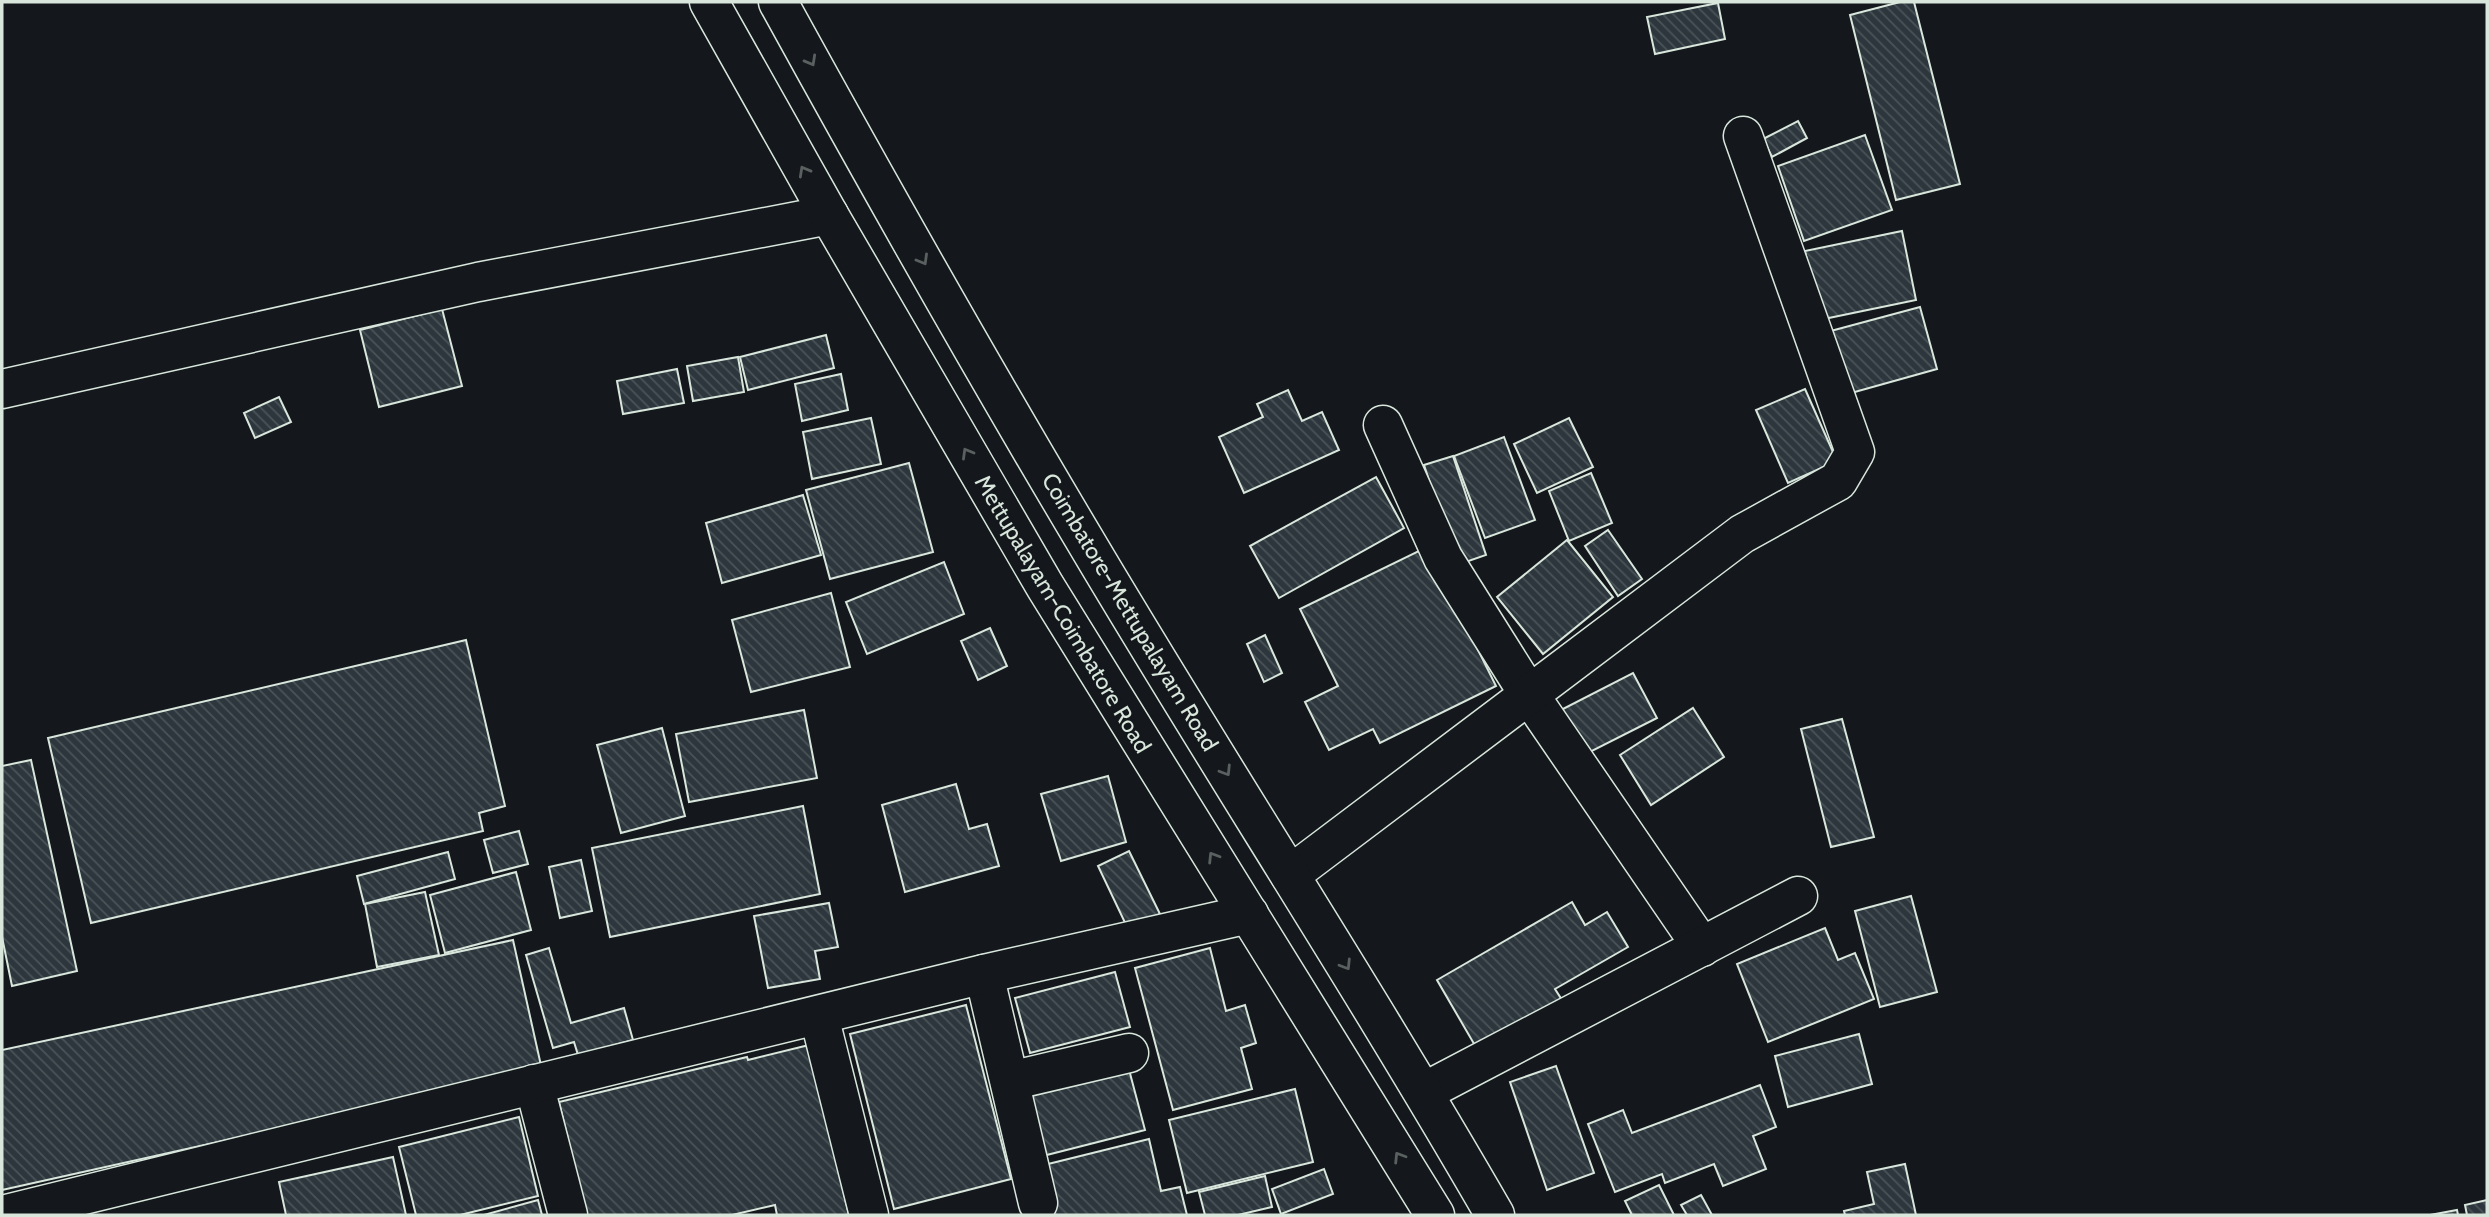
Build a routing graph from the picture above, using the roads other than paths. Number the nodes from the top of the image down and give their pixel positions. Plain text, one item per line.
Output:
1 (709, 2) edge
2 (778, 2) edge
3 (1743, 136) dead end
4 (829, 215) junction
5 (2, 389) edge
6 (1383, 425) dead end
7 (1528, 694) junction
8 (1290, 875) junction
9 (1798, 896) dead end
10 (1249, 914) junction
11 (1702, 947) junction
12 (984, 974) junction
13 (819, 1016) junction
14 (1129, 1053) dead end
15 (1010, 1081) junction
16 (534, 1084) junction
17 (1424, 1092) junction
18 (1038, 1203) dead end
19 (2, 1215) edge
20 (568, 1215) edge
21 (869, 1215) edge
22 (1435, 1215) edge
23 (1495, 1215) edge

4 -> 1 main road, Mettupalayam-Coimbatore Road
2 -> 8 main road, Coimbatore-Mettupalayam Road
3 - 7 main road
4 - 5 main road
10 -> 4 main road, Mettupalayam-Coimbatore Road
6 - 7 main road
7 - 8 main road
7 - 11 main road
8 -> 17 main road, Coimbatore-Mettupalayam Road
9 - 11 main road
10 - 12 main road
22 -> 10 main road, Mettupalayam-Coimbatore Road
11 - 17 main road
12 - 13 main road
12 - 15 main road
13 - 16 main road
13 - 21 main road
14 - 15 main road
15 - 18 main road
16 - 19 main road
16 - 20 main road
17 - 23 main road, Coimbatore-Mettupalayam Road

